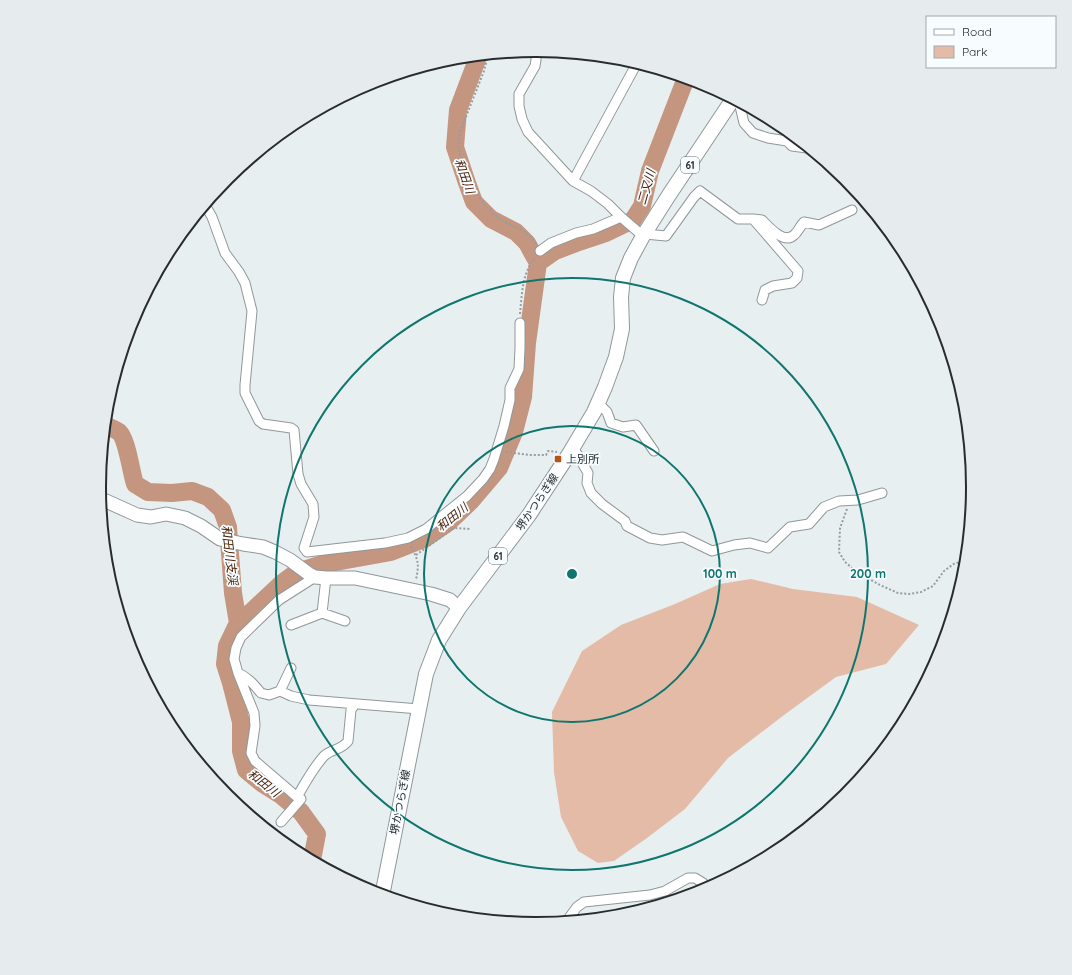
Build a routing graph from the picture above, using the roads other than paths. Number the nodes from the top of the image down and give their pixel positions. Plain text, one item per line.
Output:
1 (536, 57) edge
2 (634, 69) edge
3 (730, 103) edge
4 (741, 109) edge
5 (790, 140) edge
6 (787, 141) junction
7 (799, 147) edge
8 (573, 181) junction
9 (207, 209) edge
10 (852, 210) dead end
11 (621, 217) junction
12 (753, 219) junction
13 (644, 235) junction
14 (538, 253) road end
15 (762, 300) dead end
16 (520, 323) road end
17 (598, 403) junction
18 (571, 451) junction
19 (654, 451) dead end
20 (882, 493) dead end
21 (106, 501) edge
22 (307, 552) junction
23 (290, 560) junction
24 (316, 576) junction
25 (459, 608) junction
26 (322, 613) junction
27 (345, 621) dead end
28 (291, 626) dead end
29 (291, 668) dead end
30 (238, 673) junction
31 (280, 692) junction
32 (355, 704) junction
33 (419, 709) junction
34 (297, 797) junction
35 (281, 822) dead end
36 (703, 884) edge
37 (383, 890) edge
38 (570, 916) edge

1 - 8 street
2 - 8 street
3 - 13 main road, 堺かつらぎ線 / 61
4 - 6 street
5 - 6 street
6 - 7 street
8 - 11 street
9 - 22 street
10 - 12 street
11 - 13 street
11 - 14 street
12 - 13 street
12 - 15 street
13 - 17 main road, 堺かつらぎ線 / 61
16 - 22 street
17 - 18 main road, 堺かつらぎ線 / 61
17 - 19 street
18 - 20 street
18 - 25 main road, 堺かつらぎ線 / 61
21 - 23 street
22 - 23 street
23 - 24 street
24 - 25 street
24 - 26 street
24 - 30 street
25 - 33 main road, 堺かつらぎ線 / 61
26 - 27 street
26 - 28 street
29 - 31 street
30 - 31 street
30 - 34 street
31 - 32 street
32 - 33 street
32 - 34 street
33 - 37 main road, 堺かつらぎ線 / 61
34 - 35 street
36 - 38 street

